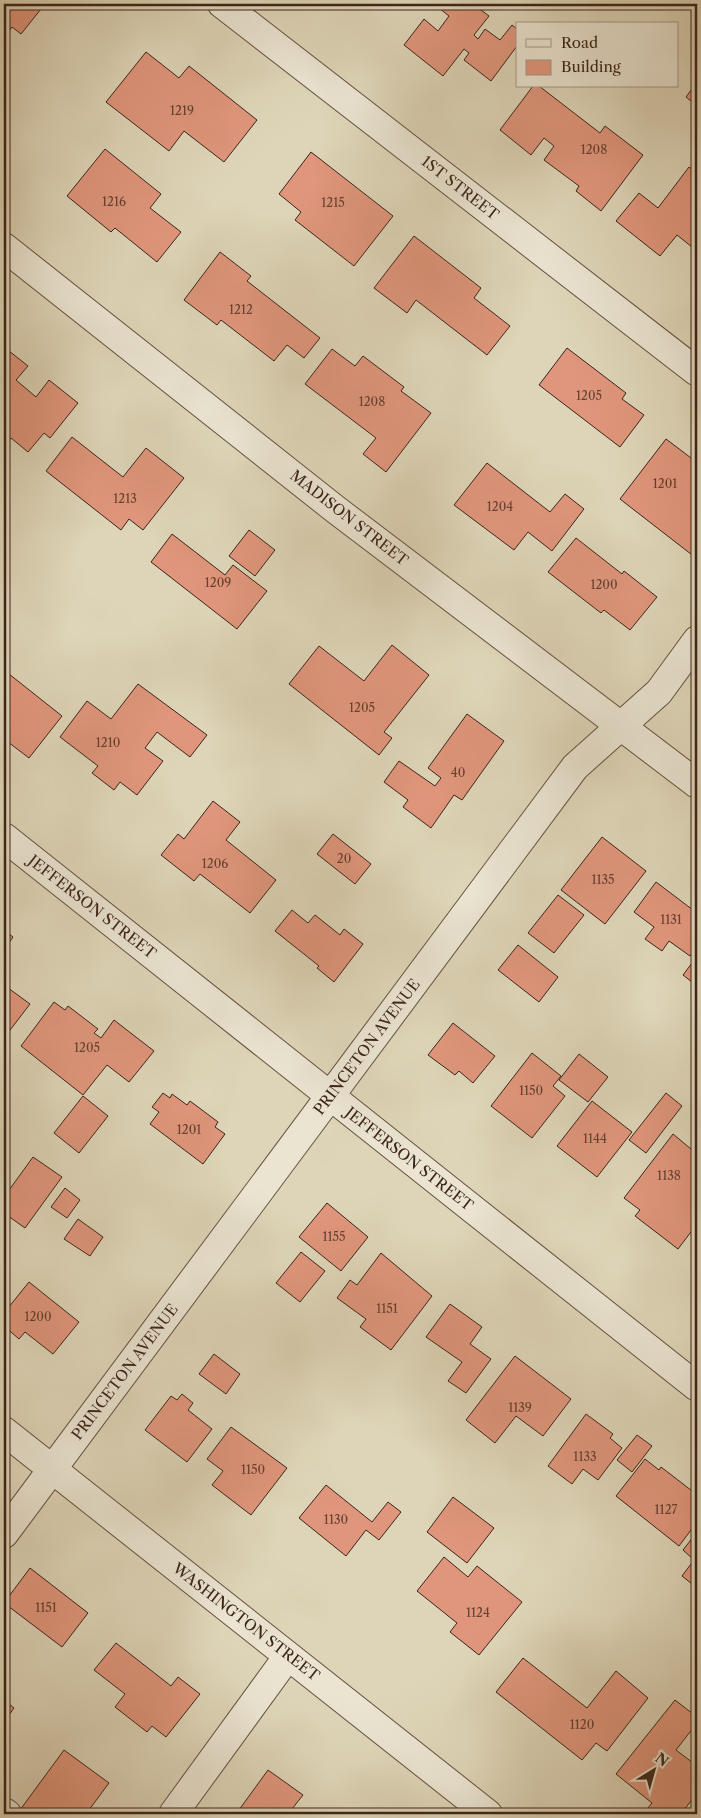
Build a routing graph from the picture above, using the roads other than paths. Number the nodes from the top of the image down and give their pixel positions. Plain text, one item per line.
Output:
1 (222, 4) edge
2 (4, 247) edge
3 (697, 372) edge
4 (697, 640) edge
5 (622, 725) junction
6 (697, 784) edge
7 (4, 837) edge
8 (331, 1096) junction
9 (697, 1387) edge
10 (4, 1431) edge
11 (52, 1469) junction
12 (4, 1534) edge
13 (288, 1656) junction
14 (4, 1812) edge
15 (7, 1814) edge
16 (173, 1814) edge
17 (488, 1814) edge

1 - 3 street, 1ST STREET
2 - 5 street, MADISON STREET
4 - 5 street, PRINCETON AVENUE
5 - 6 street, MADISON STREET
5 - 8 street, PRINCETON AVENUE
7 - 8 street, JEFFERSON STREET
8 - 9 street, JEFFERSON STREET
8 - 11 street, PRINCETON AVENUE
10 - 11 street, WASHINGTON STREET
11 - 12 street, PRINCETON AVENUE
11 - 13 street, WASHINGTON STREET
13 - 16 street
13 - 17 street, WASHINGTON STREET
14 - 15 street

